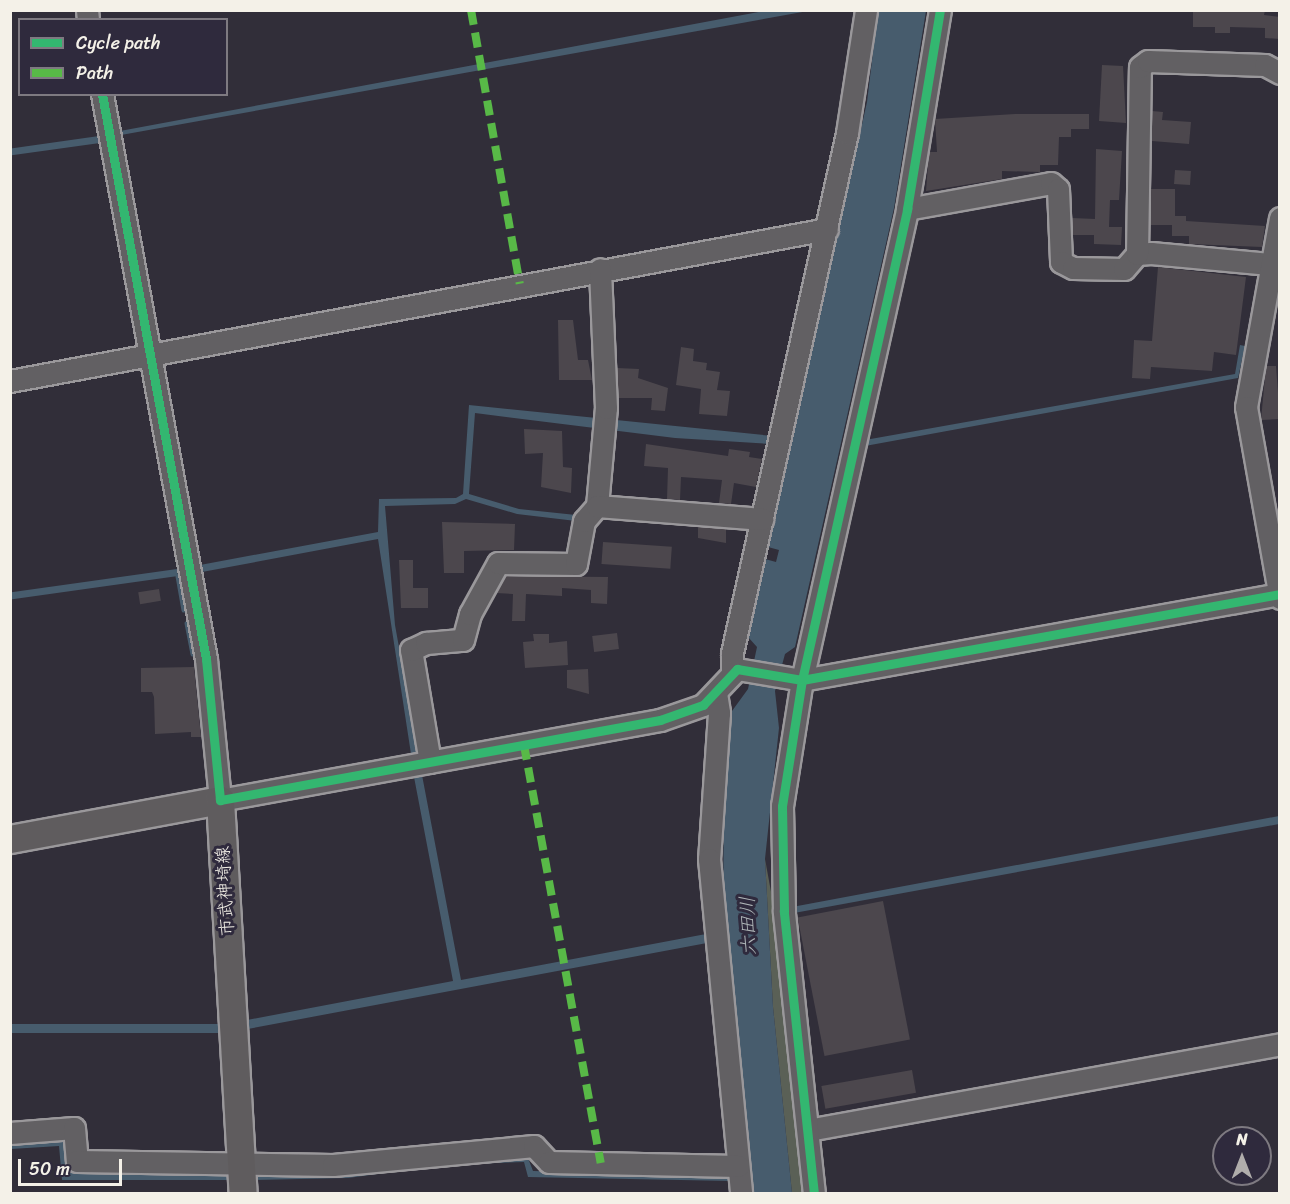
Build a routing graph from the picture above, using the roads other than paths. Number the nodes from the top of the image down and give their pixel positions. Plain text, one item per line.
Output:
1 (866, 10) edge
2 (940, 10) edge
3 (1280, 73) edge
4 (102, 96) edge
5 (907, 209) junction
6 (1280, 218) edge
7 (827, 229) junction
8 (1137, 254) junction
9 (1269, 264) junction
10 (600, 269) junction
11 (151, 354) junction
12 (10, 381) edge
13 (597, 506) junction
14 (762, 519) junction
15 (1279, 595) edge
16 (739, 670) junction
17 (793, 679) junction
18 (716, 693) junction
19 (430, 762) junction
20 (220, 800) junction
21 (10, 839) edge
22 (1280, 1044) edge
23 (808, 1130) junction
24 (10, 1132) edge
25 (242, 1163) junction
26 (738, 1166) junction
27 (243, 1194) edge
28 (741, 1194) edge
29 (814, 1194) edge

1 - 7 street
2 - 5 street
3 - 8 street
4 - 11 street
5 - 8 street
5 - 17 street
6 - 9 street
7 - 10 street
7 - 14 street
8 - 9 street
9 - 15 street
10 - 11 street
10 - 13 street
11 - 12 street
11 - 20 street
13 - 14 street
13 - 19 street
14 - 16 street
15 - 17 street
16 - 17 street
16 - 18 street
17 - 23 street
18 - 19 street
18 - 26 street
19 - 20 street
20 - 21 main road
20 - 25 main road, 市武神埼線
22 - 23 street
23 - 29 street
24 - 25 street
25 - 26 street
25 - 27 main road, 市武神埼線
26 - 28 street

